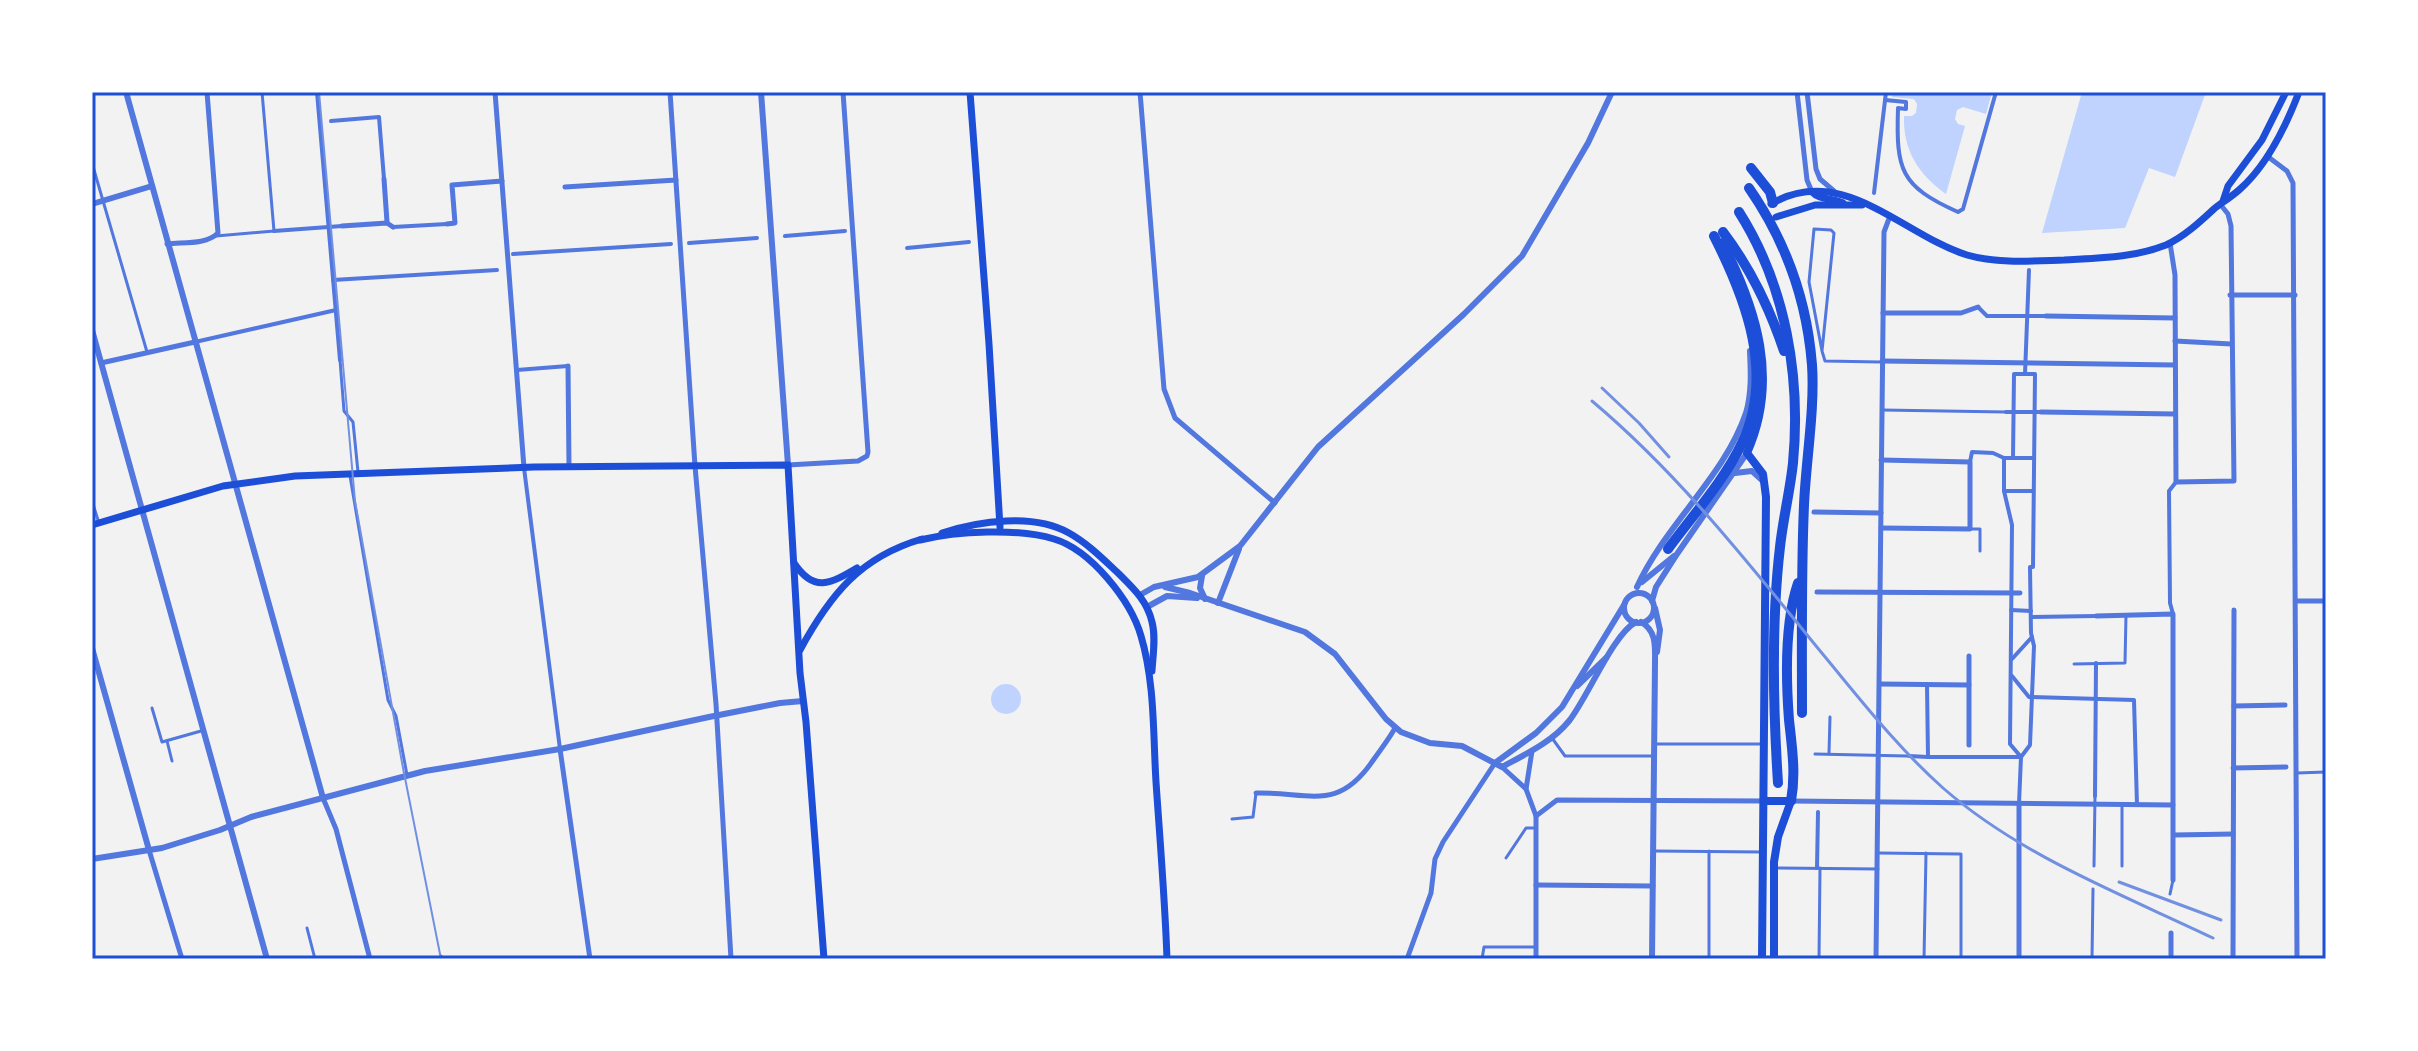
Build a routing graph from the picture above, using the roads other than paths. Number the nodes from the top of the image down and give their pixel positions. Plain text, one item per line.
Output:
1 (126, 92) edge
2 (207, 92) edge
3 (262, 92) edge
4 (317, 92) edge
5 (495, 92) edge
6 (670, 92) edge
7 (761, 92) edge
8 (843, 92) edge
9 (970, 92) edge
10 (1140, 92) edge
11 (1612, 92) edge
12 (1797, 92) edge
13 (1807, 92) edge
14 (1886, 92) edge
15 (1996, 92) edge
16 (2286, 92) edge
17 (2299, 92) edge
18 (1885, 100) junction
19 (331, 121) dead end
20 (2267, 156) junction
21 (92, 163) edge
22 (1751, 168) dead end
23 (1816, 169) junction
24 (384, 179) joint
25 (676, 180) junction
26 (502, 181) junction
27 (152, 186) junction
28 (565, 187) dead end
29 (1749, 188) dead end
30 (1812, 192) junction
31 (1838, 193) junction
32 (1874, 193) dead end
33 (104, 200) junction
34 (2222, 202) junction
35 (92, 204) edge
36 (1846, 204) junction
37 (1868, 205) junction
38 (1800, 208) junction
39 (1773, 209) junction
40 (1740, 214) dead end
41 (1890, 216) junction
42 (387, 223) junction
43 (447, 224) joint
44 (342, 226) joint
45 (328, 227) junction
46 (393, 227) joint
47 (274, 231) junction
48 (845, 231) dead end
49 (216, 236) junction
50 (785, 236) dead end
51 (757, 238) dead end
52 (1720, 238) junction
53 (969, 242) dead end
54 (689, 243) dead end
55 (2170, 243) junction
56 (167, 244) junction
57 (671, 244) dead end
58 (907, 248) dead end
59 (513, 254) dead end
60 (1743, 262) junction
61 (497, 270) dead end
62 (2029, 270) dead end
63 (1741, 276) junction
64 (333, 280) junction
65 (2230, 295) junction
66 (2295, 295) junction
67 (1978, 307) joint
68 (336, 310) junction
69 (1883, 313) junction
70 (2027, 316) junction
71 (2046, 316) joint
72 (2175, 318) junction
73 (92, 330) edge
74 (2175, 341) junction
75 (195, 342) junction
76 (2231, 344) junction
77 (1822, 351) junction
78 (147, 352) junction
79 (340, 360) joint
80 (1882, 361) junction
81 (101, 363) junction
82 (2025, 363) junction
83 (2175, 365) junction
84 (568, 366) joint
85 (517, 370) junction
86 (2025, 374) junction
87 (1792, 375) junction
88 (1882, 410) junction
89 (2006, 412) joint
90 (2014, 412) junction
91 (2038, 412) junction
92 (2175, 414) junction
93 (1747, 453) junction
94 (2004, 458) junction
95 (2013, 458) junction
96 (2034, 458) junction
97 (1881, 460) junction
98 (1970, 462) junction
99 (788, 465) junction
100 (695, 466) junction
101 (569, 467) junction
102 (524, 468) junction
103 (354, 472) junction
104 (1735, 473) junction
105 (2176, 482) junction
106 (235, 483) junction
107 (1766, 488) junction
108 (2004, 491) junction
109 (2034, 491) junction
110 (92, 501) edge
111 (1275, 503) junction
112 (142, 510) junction
113 (1814, 512) dead end
114 (1881, 513) junction
115 (1000, 523) junction
116 (96, 524) edge
117 (1881, 528) junction
118 (1970, 529) junction
119 (1000, 533) junction
120 (920, 540) junction
121 (1240, 546) junction
122 (1980, 551) dead end
123 (1672, 552) junction
124 (793, 561) junction
125 (868, 563) junction
126 (1802, 573) junction
127 (1203, 575) junction
128 (1157, 587) junction
129 (1637, 587) junction
130 (1880, 591) junction
131 (1817, 592) dead end
132 (2011, 593) junction
133 (2020, 593) dead end
134 (1140, 595) junction
135 (1632, 595) junction
136 (1205, 599) junction
137 (2296, 601) junction
138 (2326, 601) edge
139 (1652, 602) junction
140 (1218, 603) junction
141 (1127, 605) junction
142 (1624, 605) junction
143 (1147, 607) junction
144 (2011, 610) junction
145 (2234, 610) dead end
146 (2031, 614) junction
147 (2173, 614) junction
148 (2126, 615) junction
149 (2096, 616) joint
150 (1639, 622) junction
151 (2032, 637) junction
152 (92, 648) edge
153 (799, 652) junction
154 (1611, 653) junction
155 (1969, 656) dead end
156 (2011, 661) junction
157 (1655, 663) junction
158 (2096, 663) junction
159 (2074, 664) dead end
160 (2011, 674) junction
161 (1880, 684) junction
162 (1927, 685) junction
163 (1969, 685) junction
164 (1150, 686) junction
165 (1576, 687) junction
166 (2031, 697) junction
167 (2096, 699) junction
168 (803, 701) junction
169 (2285, 705) dead end
170 (2234, 706) junction
171 (152, 708) dead end
172 (1802, 713) dead end
173 (716, 715) junction
174 (1830, 717) dead end
175 (1395, 728) junction
176 (204, 730) junction
177 (1552, 738) junction
178 (167, 741) junction
179 (1654, 744) junction
180 (1764, 744) junction
181 (1969, 745) joint
182 (560, 749) junction
183 (1532, 750) junction
184 (1815, 754) dead end
185 (1829, 754) junction
186 (1879, 755) junction
187 (1909, 756) joint
188 (1654, 757) junction
189 (1928, 757) junction
190 (1969, 757) junction
191 (2021, 757) junction
192 (172, 761) dead end
193 (1495, 763) junction
194 (1502, 767) junction
195 (2286, 767) dead end
196 (2233, 768) junction
197 (2326, 772) edge
198 (2297, 773) junction
199 (408, 776) junction
200 (1778, 783) dead end
201 (1526, 789) junction
202 (1256, 793) joint
203 (2095, 796) joint
204 (323, 798) junction
205 (1653, 800) junction
206 (1765, 801) junction
207 (1791, 801) junction
208 (1878, 803) junction
209 (2019, 804) junction
210 (2095, 805) junction
211 (2122, 805) junction
212 (2137, 805) junction
213 (2173, 805) junction
214 (1818, 812) dead end
215 (1536, 816) junction
216 (1232, 819) dead end
217 (232, 825) junction
218 (1536, 828) junction
219 (2233, 834) junction
220 (2174, 835) junction
221 (149, 850) junction
222 (1653, 851) junction
223 (1709, 851) junction
224 (1762, 852) junction
225 (1878, 853) junction
226 (1926, 853) junction
227 (1506, 858) dead end
228 (92, 859) edge
229 (2094, 866) dead end
230 (2122, 866) dead end
231 (1774, 867) junction
232 (1819, 868) junction
233 (1878, 869) junction
234 (2173, 880) joint
235 (1536, 885) junction
236 (1653, 886) junction
237 (2093, 889) dead end
238 (2170, 894) dead end
239 (307, 928) dead end
240 (2171, 933) dead end
241 (1536, 947) junction
242 (182, 959) edge
243 (267, 959) edge
244 (315, 959) edge
245 (370, 959) edge
246 (590, 959) edge
247 (731, 959) edge
248 (824, 959) edge
249 (1167, 959) edge
250 (1407, 959) edge
251 (1482, 959) edge
252 (1536, 959) edge
253 (1652, 959) edge
254 (1709, 959) edge
255 (1762, 959) edge
256 (1774, 959) edge
257 (1819, 959) edge
258 (1876, 959) edge
259 (1924, 959) edge
260 (1961, 959) edge
261 (2019, 959) edge
262 (2092, 959) edge
263 (2171, 959) edge
264 (2233, 959) edge
265 (2297, 959) edge

1 - 27 street
2 - 49 street
3 - 47 lane
4 - 45 street
5 - 26 street
6 - 25 street
7 - 99 street
8 - 99 street
9 - 115 main road
10 - 111 street
11 - 111 street
12 - 30 street
13 - 23 street
14 - 18 street
15 - 18 street
16 - 34 main road
17 - 20 main road
18 - 32 street
19 - 24 street
20 - 34 main road
20 - 66 street
21 - 33 lane
22 - 39 highway
23 - 30 street
23 - 31 street
24 - 42 street
25 - 28 street
25 - 100 street
26 - 43 street
26 - 85 street
27 - 33 street
27 - 56 street
29 - 126 highway
30 - 31 main road
30 - 36 main road
30 - 38 main road
30 - 39 main road
31 - 37 main road
33 - 35 street
33 - 78 lane
34 - 55 main road
34 - 65 street
36 - 37 main road
36 - 38 main road
37 - 41 main road
38 - 39 main road
40 - 87 highway
41 - 55 main road
41 - 69 street
42 - 44 street
42 - 46 street
43 - 46 street
44 - 45 street
45 - 47 street
45 - 64 street
47 - 49 lane
48 - 50 street
49 - 56 street
51 - 54 street
52 - 60 highway
52 - 63 main road
52 - 123 highway
52 - 129 street
53 - 58 street
55 - 72 street
56 - 75 street
57 - 59 street
60 - 63 main road
60 - 87 highway
61 - 64 street
62 - 70 street
63 - 93 main road
64 - 68 street
65 - 66 street
65 - 76 street
66 - 137 street
67 - 69 street
67 - 70 street
68 - 75 street
68 - 79 street
69 - 80 street
70 - 71 street
70 - 82 street
71 - 72 street
72 - 74 street
73 - 81 street
74 - 76 street
74 - 83 street
75 - 78 street
75 - 106 street
76 - 105 street
77 - 77 lane
77 - 80 lane
78 - 81 street
79 - 103 lane
80 - 82 street
80 - 88 street
81 - 112 street
82 - 83 street
82 - 86 street
83 - 92 street
84 - 85 street
84 - 101 street
85 - 102 street
86 - 90 street
86 - 91 street
87 - 200 highway
88 - 89 lane
88 - 97 street
89 - 90 street
90 - 91 street
90 - 95 street
91 - 92 street
91 - 96 street
92 - 105 street
93 - 104 street
93 - 107 main road
94 - 95 street
94 - 98 street
94 - 108 street
95 - 96 street
96 - 109 street
97 - 98 street
97 - 114 street
98 - 118 street
99 - 100 main road
99 - 124 main road
100 - 101 main road
100 - 173 street
101 - 102 main road
102 - 103 main road
102 - 182 street
103 - 106 main road
103 - 199 lane
104 - 107 street
104 - 123 street
105 - 147 street
106 - 112 main road
106 - 204 street
107 - 180 main road
108 - 109 street
108 - 132 street
109 - 146 street
110 - 116 lane
111 - 121 street
112 - 116 main road
112 - 176 street
113 - 114 street
114 - 117 street
115 - 119 main road
115 - 120 main road
115 - 134 main road
117 - 118 street
117 - 130 street
118 - 122 lane
119 - 120 main road
119 - 141 main road
120 - 125 main road
121 - 127 street
121 - 140 street
123 - 129 street
123 - 139 street
124 - 125 main road
124 - 153 main road
125 - 153 main road
126 - 172 highway
126 - 207 highway
127 - 128 street
127 - 136 street
128 - 134 street
128 - 136 street
129 - 135 street
130 - 131 street
130 - 132 street
130 - 161 street
132 - 133 street
132 - 144 street
134 - 141 main road
134 - 143 main road
135 - 139 street
135 - 142 street
136 - 140 street
136 - 143 street
137 - 138 street
137 - 198 street
139 - 150 street
139 - 157 street
140 - 175 street
141 - 143 main road
141 - 164 main road
142 - 150 street
142 - 165 street
143 - 164 main road
144 - 146 street
144 - 156 street
145 - 170 street
146 - 149 street
146 - 151 street
147 - 148 street
147 - 213 street
148 - 149 street
148 - 158 lane
150 - 154 street
150 - 157 street
151 - 156 street
151 - 166 street
152 - 221 street
153 - 168 main road
154 - 165 street
154 - 177 street
155 - 163 street
156 - 160 street
157 - 179 street
158 - 159 lane
158 - 167 street
160 - 166 street
160 - 191 street
161 - 162 street
161 - 186 street
162 - 163 street
162 - 189 street
163 - 181 street
164 - 249 main road
165 - 193 street
166 - 167 street
166 - 191 street
167 - 203 street
167 - 212 street
168 - 173 street
168 - 248 main road
169 - 170 street
170 - 196 street
171 - 178 lane
173 - 182 street
173 - 247 street
174 - 185 lane
175 - 193 street
175 - 202 street
176 - 178 lane
176 - 217 street
177 - 183 street
177 - 188 lane
178 - 192 lane
179 - 180 lane
179 - 188 street
180 - 206 main road
181 - 190 street
182 - 199 street
182 - 246 street
183 - 194 street
183 - 201 street
184 - 185 lane
185 - 186 lane
186 - 187 lane
186 - 208 street
187 - 189 street
188 - 205 street
189 - 190 street
190 - 191 street
191 - 209 street
193 - 194 street
193 - 250 street
194 - 201 street
195 - 196 street
196 - 219 street
197 - 198 lane
198 - 265 street
199 - 204 street
201 - 215 street
202 - 216 lane
203 - 210 lane
204 - 217 street
204 - 245 street
205 - 206 street
205 - 215 street
205 - 222 street
206 - 207 main road
206 - 224 main road
207 - 208 street
207 - 231 main road
208 - 209 street
208 - 225 street
209 - 210 street
209 - 261 street
210 - 211 street
210 - 229 lane
211 - 212 street
211 - 230 lane
212 - 213 street
213 - 220 street
214 - 232 street
215 - 218 street
217 - 221 street
217 - 243 street
218 - 227 lane
218 - 235 street
219 - 220 street
219 - 264 street
220 - 234 street
221 - 228 street
221 - 242 street
222 - 223 lane
222 - 236 street
223 - 224 lane
223 - 254 lane
224 - 255 main road
225 - 226 lane
225 - 233 street
226 - 259 lane
226 - 260 lane
231 - 232 lane
231 - 256 main road
232 - 233 lane
232 - 257 lane
233 - 258 street
234 - 238 lane
235 - 236 street
235 - 241 street
236 - 253 street
237 - 262 lane
239 - 244 lane
240 - 263 street
241 - 251 lane
241 - 252 street

